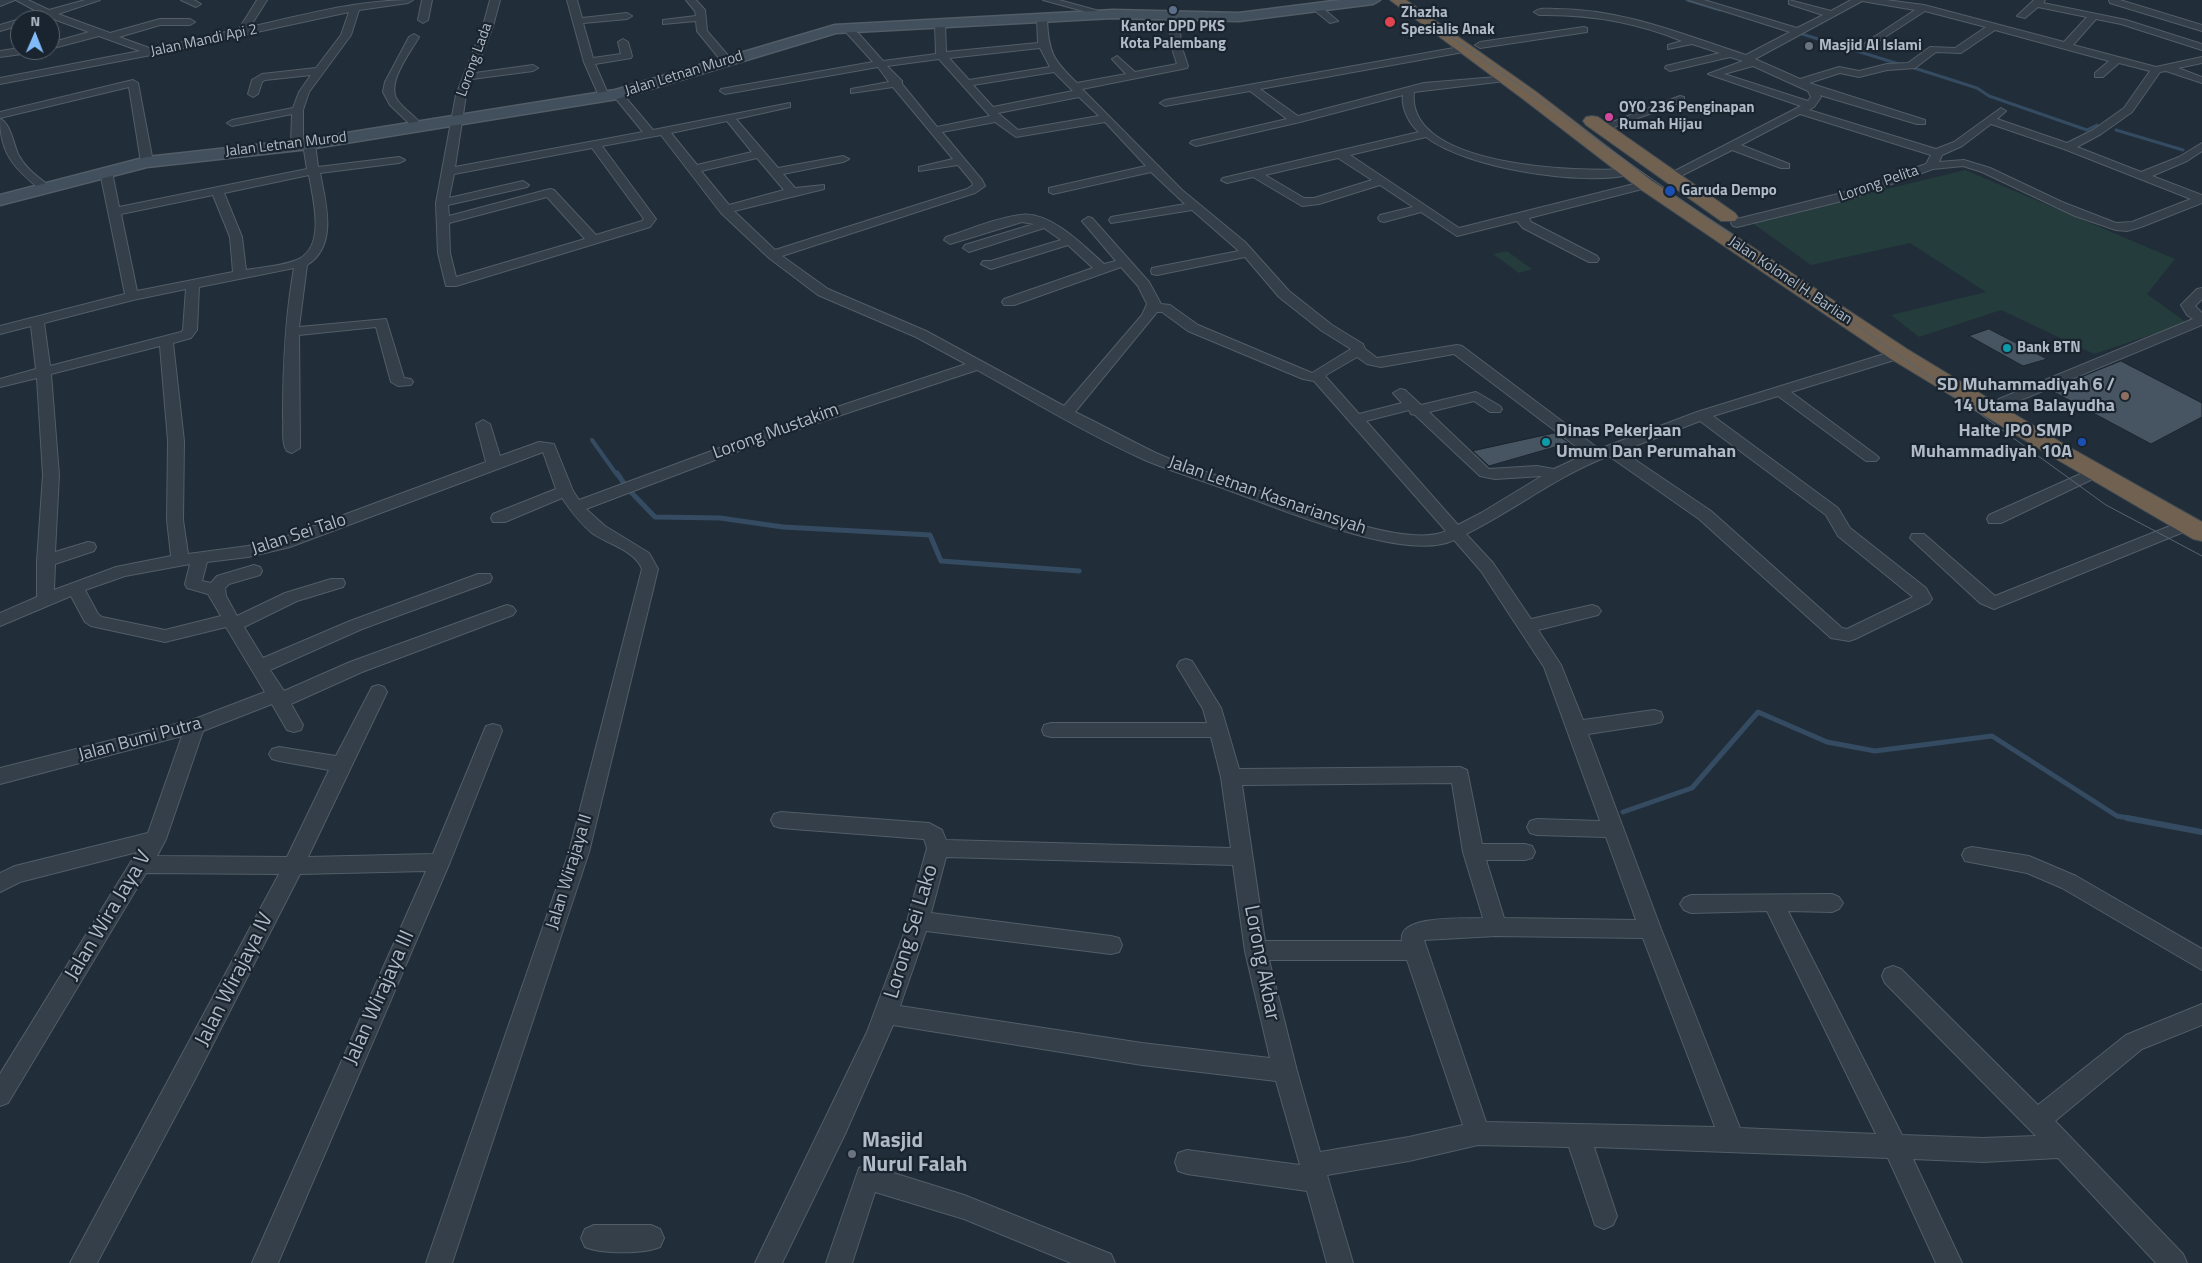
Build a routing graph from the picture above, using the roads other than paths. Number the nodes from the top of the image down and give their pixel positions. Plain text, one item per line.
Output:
1 (10, 0) edge
2 (21, 0) edge
3 (96, 0) edge
4 (262, 0) edge
5 (408, 0) edge
6 (427, 0) edge
7 (495, 0) edge
8 (572, 0) edge
9 (691, 0) edge
10 (1048, 0) edge
11 (1373, 0) edge
12 (1397, 0) edge
13 (1415, 0) edge
14 (1694, 0) edge
15 (1811, 0) edge
16 (1858, 0) edge
17 (1866, 0) edge
18 (2113, 1) edge
19 (1789, 2) edge
20 (2038, 2) edge
21 (2156, 2) dead end
22 (0, 3) edge
23 (1310, 5) edge
24 (1923, 5) edge
25 (1754, 6) dead end
26 (355, 8) junction
27 (41, 10) edge
28 (2147, 10) junction
29 (60, 11) edge
30 (1539, 12) dead end
31 (1836, 12) junction
32 (1105, 14) junction
33 (1740, 14) junction
34 (2095, 15) junction
35 (627, 16) dead end
36 (1174, 16) junction
37 (2022, 16) dead end
38 (60, 18) edge
39 (701, 18) junction
40 (1042, 18) junction
41 (423, 20) dead end
42 (577, 21) junction
43 (1333, 21) dead end
44 (190, 22) dead end
45 (666, 22) dead end
46 (940, 23) junction
47 (1994, 26) junction
48 (847, 28) junction
49 (2202, 28) edge
50 (1584, 30) dead end
51 (1796, 31) junction
52 (241, 33) junction
53 (102, 35) junction
54 (414, 37) dead end
55 (1692, 41) junction
56 (623, 42) dead end
57 (60, 44) edge
58 (1042, 45) junction
59 (1868, 45) dead end
60 (2066, 46) junction
61 (1473, 47) junction
62 (1671, 47) dead end
63 (2202, 47) edge
64 (151, 52) junction
65 (1730, 54) junction
66 (941, 55) junction
67 (1117, 59) dead end
68 (1751, 60) junction
69 (2116, 60) junction
70 (2202, 60) edge
71 (727, 61) junction
72 (589, 62) junction
73 (881, 63) junction
74 (532, 68) dead end
75 (1670, 68) dead end
76 (1056, 69) junction
77 (2170, 69) junction
78 (2156, 70) junction
79 (318, 71) junction
80 (2099, 75) dead end
81 (1133, 76) junction
82 (467, 77) junction
83 (1506, 78) junction
84 (2202, 80) edge
85 (0, 81) edge
86 (1802, 82) junction
87 (898, 83) junction
88 (967, 83) junction
89 (1251, 87) junction
90 (1813, 89) junction
91 (1078, 90) junction
92 (1409, 90) junction
93 (725, 91) dead end
94 (855, 91) dead end
95 (1550, 92) junction
96 (254, 94) dead end
97 (610, 95) junction
98 (1529, 95) junction
99 (1680, 99) dead end
100 (1368, 102) junction
101 (1165, 103) dead end
102 (786, 105) dead end
103 (1408, 105) junction
104 (1806, 108) junction
105 (298, 110) junction
106 (2002, 111) dead end
107 (0, 115) edge
108 (994, 115) junction
109 (729, 117) junction
110 (1107, 118) junction
111 (457, 120) junction
112 (1296, 120) junction
113 (1989, 120) junction
114 (0, 122) edge
115 (1921, 122) dead end
116 (232, 123) dead end
117 (418, 126) junction
118 (1602, 128) junction
119 (936, 130) junction
120 (664, 131) junction
121 (650, 133) junction
122 (1425, 134) junction
123 (1196, 143) dead end
124 (303, 144) junction
125 (596, 145) junction
126 (1732, 146) junction
127 (2202, 146) edge
128 (2068, 147) junction
129 (1339, 153) junction
130 (1937, 153) junction
131 (758, 154) junction
132 (14, 155) junction
133 (0, 159) edge
134 (843, 159) dead end
135 (399, 160) dead end
136 (962, 161) junction
137 (147, 162) junction
138 (1785, 166) dead end
139 (1932, 166) junction
140 (1154, 168) junction
141 (693, 169) junction
142 (923, 169) dead end
143 (312, 171) junction
144 (106, 172) junction
145 (449, 172) junction
146 (774, 172) junction
147 (1630, 172) junction
148 (1254, 173) junction
149 (2142, 175) junction
150 (1671, 177) junction
151 (1227, 180) dead end
152 (1380, 180) junction
153 (523, 185) dead end
154 (1646, 185) junction
155 (820, 187) dead end
156 (45, 188) junction
157 (1054, 190) dead end
158 (217, 191) junction
159 (792, 192) junction
160 (0, 200) edge
161 (2202, 202) edge
162 (442, 203) junction
163 (1194, 206) junction
164 (1423, 208) junction
165 (725, 210) junction
166 (114, 212) junction
167 (1523, 216) junction
168 (1384, 218) dead end
169 (1116, 220) dead end
170 (444, 221) junction
171 (1088, 221) dead end
172 (1737, 223) junction
173 (1045, 224) junction
174 (1066, 239) junction
175 (593, 240) junction
176 (950, 240) dead end
177 (969, 248) dead end
178 (771, 253) junction
179 (1248, 253) junction
180 (1593, 259) dead end
181 (1124, 262) junction
182 (301, 263) junction
183 (1102, 269) junction
184 (1157, 271) dead end
185 (240, 274) junction
186 (193, 284) junction
187 (2202, 292) edge
188 (132, 296) junction
189 (1009, 302) dead end
190 (1153, 308) junction
191 (37, 319) junction
192 (2202, 319) edge
193 (0, 330) edge
194 (293, 332) junction
195 (166, 341) junction
196 (1358, 351) junction
197 (1899, 354) junction
198 (979, 365) junction
199 (44, 372) junction
200 (1319, 378) junction
201 (402, 382) dead end
202 (0, 383) edge
203 (1782, 392) junction
204 (1400, 393) dead end
205 (2004, 402) junction
206 (1413, 408) junction
207 (1495, 409) dead end
208 (1066, 414) junction
209 (1702, 414) junction
210 (1357, 419) junction
211 (483, 424) dead end
212 (292, 448) dead end
213 (1604, 452) junction
214 (1870, 458) dead end
215 (494, 464) junction
216 (2096, 472) junction
217 (1556, 476) junction
218 (570, 499) junction
219 (499, 518) dead end
220 (1995, 519) dead end
221 (2197, 528) edge
222 (1457, 532) junction
223 (1918, 538) dead end
224 (88, 547) dead end
225 (200, 558) junction
226 (180, 559) junction
227 (45, 561) junction
228 (254, 571) dead end
229 (484, 578) dead end
230 (336, 582) dead end
231 (76, 589) junction
232 (216, 590) junction
233 (45, 601) junction
234 (507, 611) dead end
235 (1592, 611) dead end
236 (0, 620) edge
237 (232, 623) junction
238 (1527, 626) junction
239 (1186, 666) dead end
240 (258, 668) junction
241 (378, 692) dead end
242 (278, 698) junction
243 (1654, 718) dead end
244 (294, 725) dead end
245 (195, 726) junction
246 (1577, 728) junction
247 (1051, 730) dead end
248 (1218, 730) junction
249 (493, 732) dead end
250 (279, 754) dead end
251 (340, 764) junction
252 (0, 776) edge
253 (1231, 777) junction
254 (781, 820) dead end
255 (1537, 827) dead end
256 (1613, 829) junction
257 (156, 839) junction
258 (938, 848) junction
259 (1473, 852) junction
260 (1526, 852) dead end
261 (1972, 855) dead end
262 (1242, 857) junction
263 (440, 862) junction
264 (140, 864) junction
265 (294, 866) junction
266 (0, 883) edge
267 (1773, 902) junction
268 (1832, 903) dead end
269 (1691, 904) dead end
270 (920, 921) junction
271 (1496, 928) junction
272 (1650, 930) junction
273 (1111, 945) dead end
274 (1415, 950) junction
275 (1256, 951) junction
276 (2202, 960) edge
277 (1893, 976) dead end
278 (887, 1014) junction
279 (2201, 1017) edge
280 (1284, 1071) junction
281 (0, 1095) edge
282 (2036, 1121) junction
283 (1478, 1133) junction
284 (1577, 1134) junction
285 (1732, 1139) junction
286 (1895, 1146) junction
287 (2063, 1146) junction
288 (1187, 1162) dead end
289 (1314, 1173) junction
290 (1604, 1216) dead end
291 (594, 1238) dead end
292 (651, 1238) dead end
293 (83, 1263) edge
294 (265, 1263) edge
295 (439, 1263) edge
296 (768, 1263) edge
297 (839, 1263) edge
298 (1102, 1263) edge
299 (1340, 1263) edge
300 (1949, 1263) edge
301 (2174, 1263) edge

1 - 22 street
2 - 27 street
3 - 29 street
4 - 52 street
5 - 26 street, Jalan Mandi Api 2
6 - 41 street
7 - 82 street, Lorong Lada
8 - 42 street
9 - 39 street
10 - 32 street
11 - 23 street, Jalan Letnan Murod
12 - 61 highway, Jalan Kolonel H. Barlian
13 - 61 highway
14 - 33 street
15 - 31 street
16 - 31 street
17 - 24 street
18 - 28 street
19 - 31 street
20 - 34 street
20 - 37 street
21 - 28 street
23 - 36 street, Jalan Letnan Murod
23 - 43 street
24 - 47 street
24 - 59 street
25 - 33 street
26 - 52 street, Jalan Mandi Api 2
26 - 79 street
28 - 49 street
30 - 55 street
31 - 51 street
32 - 36 street, Jalan Letnan Murod
32 - 40 street, Jalan Letnan Murod
33 - 51 street
34 - 60 street
34 - 63 street
35 - 42 street
36 - 81 street
38 - 53 street
39 - 45 street
39 - 71 street
40 - 46 street, Jalan Letnan Murod
40 - 58 street
42 - 72 street
44 - 53 street
46 - 48 street, Jalan Letnan Murod
46 - 66 street
47 - 60 street
47 - 86 street
48 - 71 street, Jalan Letnan Murod
48 - 73 street
50 - 61 street
51 - 68 street
52 - 64 street, Jalan Mandi Api 2
53 - 57 street
53 - 64 street
54 - 117 street
55 - 62 street
55 - 65 street
56 - 72 street
58 - 66 street
58 - 76 street
60 - 69 street
61 - 83 highway, Jalan Kolonel H. Barlian
61 - 89 street
61 - 95 highway, Jalan Kolonel H. Barlian
64 - 85 street, Jalan Mandi Api 2
65 - 68 street
65 - 75 street
66 - 73 street
66 - 88 street
67 - 81 street
68 - 86 street
68 - 104 street
69 - 78 street
69 - 80 street
70 - 77 street
71 - 97 street, Jalan Letnan Murod
72 - 97 street
73 - 87 street
73 - 93 street
74 - 82 street
76 - 88 street
76 - 91 street
77 - 78 street
77 - 84 street
78 - 128 street
79 - 96 street
79 - 105 street
81 - 91 street
82 - 111 street, Lorong Lada
83 - 92 street
83 - 98 highway, Jalan Kolonel H. Barlian
86 - 90 street
87 - 94 street
87 - 119 street
88 - 108 street
89 - 101 street
89 - 112 street
90 - 104 street
90 - 115 street
91 - 108 street
91 - 110 street
92 - 100 street
92 - 103 street
95 - 98 highway
95 - 118 highway, Jalan Kolonel H. Barlian
97 - 111 street, Jalan Letnan Murod
97 - 121 street
98 - 147 highway, Jalan Kolonel H. Barlian
99 - 118 street
100 - 103 street
100 - 112 street
102 - 109 street
103 - 122 street
104 - 126 street
104 - 130 street
105 - 116 street
105 - 124 street
106 - 113 street, Lorong Pelita
107 - 137 street
108 - 110 street
108 - 119 street
109 - 120 street
109 - 131 street
110 - 140 street
111 - 117 street, Jalan Letnan Murod
111 - 145 street, Lorong Lada
112 - 123 street
113 - 128 street
113 - 130 street, Lorong Pelita
114 - 132 street
117 - 124 street, Jalan Letnan Murod
118 - 150 highway, Jalan Kolonel H. Barlian
119 - 136 street
120 - 121 street
120 - 141 street, Jalan Letnan Kasnariansyah
121 - 125 street
122 - 129 street
122 - 147 street
124 - 137 street, Jalan Letnan Murod
124 - 143 street
125 - 145 street
125 - 175 street
126 - 138 street
126 - 150 street
127 - 149 street
128 - 149 street
129 - 148 street
129 - 152 street
130 - 139 street, Lorong Pelita
131 - 141 street
131 - 146 street
132 - 133 street
132 - 156 street
134 - 146 street
135 - 143 street
136 - 142 street
136 - 178 street
137 - 144 street, Jalan Letnan Murod
139 - 161 street
139 - 172 street, Lorong Pelita
140 - 157 street
140 - 163 street
141 - 165 street, Jalan Letnan Kasnariansyah
143 - 158 street
143 - 182 street
144 - 156 street, Jalan Letnan Murod
144 - 166 street
145 - 162 street, Lorong Lada
146 - 159 street
147 - 154 highway, Jalan Kolonel H. Barlian
148 - 151 street
148 - 152 street
149 - 161 street
150 - 172 highway, Jalan Kolonel H. Barlian
152 - 164 street
153 - 162 street
154 - 167 street
154 - 197 highway, Jalan Kolonel H. Barlian
155 - 159 street
156 - 160 street, Jalan Letnan Murod
158 - 166 street
158 - 185 street
159 - 165 street
162 - 170 street, Lorong Lada
163 - 169 street
163 - 179 street
164 - 167 street
164 - 168 street
165 - 178 street, Jalan Letnan Kasnariansyah
166 - 188 street
167 - 180 street
170 - 175 street
170 - 175 street, Lorong Lada
171 - 181 street
172 - 205 highway, Jalan Kolonel H. Barlian
173 - 174 street
173 - 176 street
173 - 177 street
174 - 174 street
174 - 183 street
178 - 198 street, Jalan Letnan Kasnariansyah
179 - 184 street
179 - 196 street
181 - 183 street
181 - 190 street
182 - 185 street
182 - 194 street
183 - 189 street
185 - 186 street
186 - 188 street
186 - 195 street
187 - 192 street
188 - 191 street
190 - 200 street
190 - 208 street
191 - 193 street
191 - 199 street
192 - 205 street
194 - 201 street
194 - 212 street
195 - 199 street
195 - 226 street
196 - 200 street
196 - 213 street
197 - 203 street, Jalan Letnan Kasnariansyah
197 - 216 highway, Jalan Kolonel H. Barlian
198 - 208 street, Jalan Letnan Kasnariansyah
198 - 218 street, Lorong Mustakim
199 - 202 street
199 - 227 street
200 - 210 street
203 - 209 street, Jalan Letnan Kasnariansyah
203 - 214 street
204 - 206 street
205 - 221 highway, Jalan Kolonel H. Barlian
206 - 207 street
206 - 210 street
206 - 217 street
208 - 222 street, Jalan Letnan Kasnariansyah
209 - 213 street, Jalan Letnan Kasnariansyah
209 - 213 street
210 - 222 street
211 - 215 street
213 - 217 street, Jalan Letnan Kasnariansyah
215 - 218 street, Jalan Sei Talo
215 - 225 street, Jalan Sei Talo
216 - 220 street
216 - 221 highway, Jalan Kolonel H. Barlian
217 - 222 street, Jalan Letnan Kasnariansyah
218 - 219 street
218 - 295 street, Jalan Wirajaya II
221 - 223 street
222 - 238 street
224 - 227 street
225 - 226 street, Jalan Sei Talo
225 - 232 street
226 - 231 street, Jalan Sei Talo
227 - 233 street
228 - 232 street
229 - 240 street
230 - 237 street
231 - 233 street, Jalan Sei Talo
231 - 237 street
232 - 237 street
233 - 236 street, Jalan Sei Talo
234 - 242 street, Jalan Bumi Putra
235 - 238 street
237 - 240 street
238 - 246 street
239 - 248 street, Lorong Akbar
240 - 242 street
241 - 251 street, Jalan Wirajaya IV
242 - 244 street
242 - 245 street, Jalan Bumi Putra
243 - 246 street
245 - 252 street, Jalan Bumi Putra
245 - 257 street, Jalan Wira Jaya V
246 - 256 street
247 - 248 street
248 - 253 street, Lorong Akbar
249 - 263 street, Jalan Wirajaya III
250 - 251 street
251 - 265 street, Jalan Wirajaya IV
253 - 259 street
253 - 262 street, Lorong Akbar
254 - 258 street
255 - 256 street
256 - 272 street
257 - 264 street, Jalan Wira Jaya V
257 - 266 street
258 - 262 street, Lorong Sei Lako
258 - 270 street, Lorong Sei Lako
259 - 260 street
259 - 271 street
261 - 276 street
262 - 275 street, Lorong Akbar
263 - 265 street
263 - 294 street, Jalan Wirajaya III
264 - 265 street
264 - 281 street, Jalan Wira Jaya V
265 - 293 street, Jalan Wirajaya IV
267 - 268 street
267 - 269 street
267 - 286 street
270 - 273 street
270 - 278 street, Lorong Sei Lako
271 - 272 street
271 - 274 street
272 - 285 street
274 - 275 street
274 - 283 street
275 - 280 street, Lorong Akbar
277 - 282 street
278 - 280 street
278 - 296 street, Lorong Sei Lako
279 - 282 street
280 - 289 street, Lorong Akbar
282 - 287 street
283 - 284 street
283 - 289 street
284 - 285 street
284 - 290 street
285 - 286 street
286 - 287 street
286 - 300 street
287 - 301 street
288 - 289 street
289 - 299 street, Lorong Akbar
291 - 292 street
297 - 298 street

